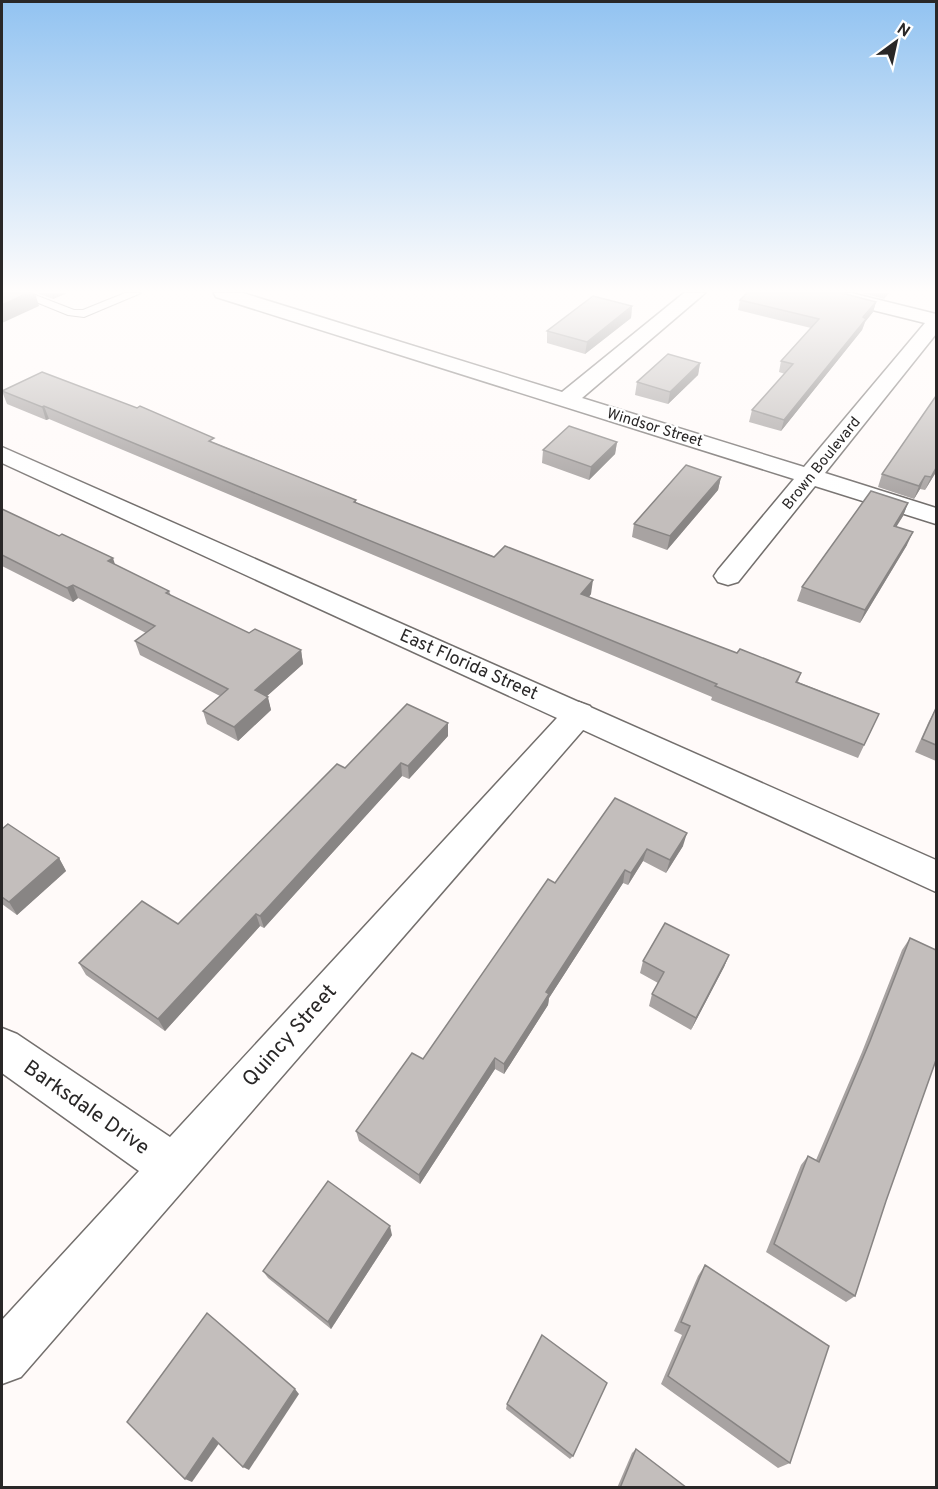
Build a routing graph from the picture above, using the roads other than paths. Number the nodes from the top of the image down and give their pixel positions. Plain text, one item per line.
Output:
1 (446, 362) edge
2 (612, 362) edge
3 (903, 362) edge
4 (566, 400) junction
5 (2, 454) edge
6 (812, 475) junction
7 (936, 516) edge
8 (728, 576) dead end
9 (579, 714) junction
10 (936, 877) edge
11 (2, 1048) edge
12 (172, 1166) junction
13 (2, 1358) edge

1 - 4 street, Windsor Street
2 - 4 street
3 - 6 street, Brown Boulevard
4 - 6 street, Windsor Street
5 - 9 street, East Florida Street
6 - 7 street, Windsor Street
6 - 8 street, Brown Boulevard
9 - 10 street, East Florida Street
9 - 12 street, Quincy Street
11 - 12 street, Barksdale Drive
12 - 13 street, Quincy Street

